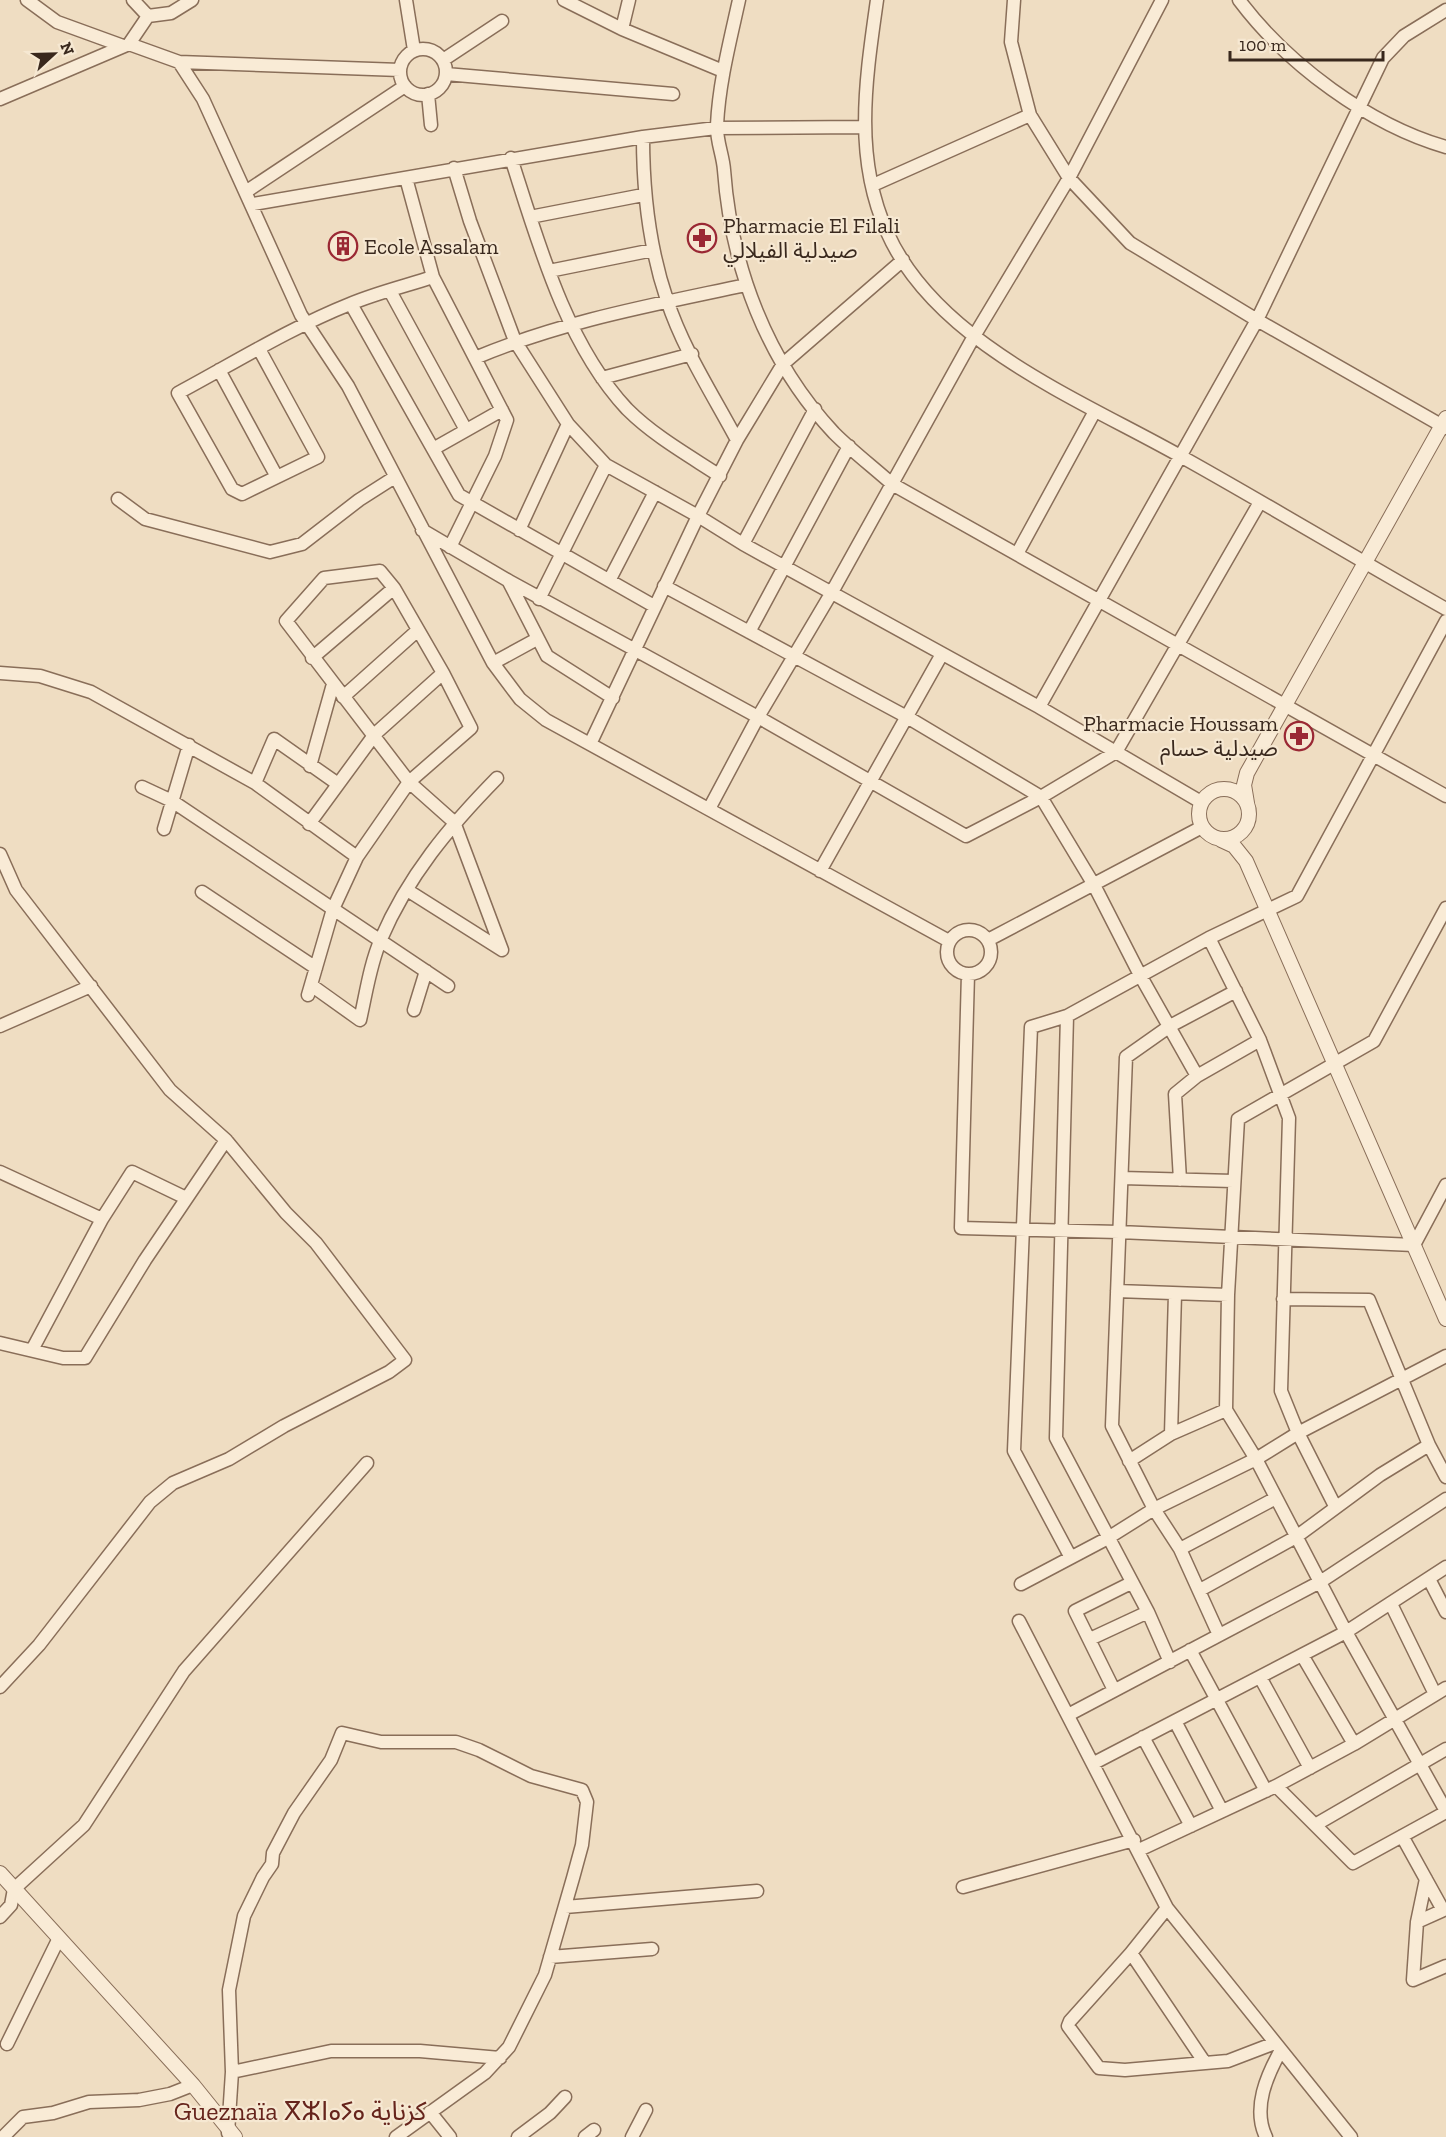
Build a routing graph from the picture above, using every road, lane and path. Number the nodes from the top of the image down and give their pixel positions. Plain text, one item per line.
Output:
1 (27, 0) edge
2 (133, 0) edge
3 (192, 0) edge
4 (406, 0) edge
5 (564, 0) edge
6 (629, 0) edge
7 (738, 0) edge
8 (878, 0) edge
9 (1014, 0) edge
10 (1162, 0) edge
11 (1239, 0) edge
12 (1446, 10) edge
13 (148, 16) junction
14 (502, 21) dead end
15 (622, 29) junction
16 (126, 45) junction
17 (414, 50) junction
18 (443, 60) junction
19 (179, 62) junction
20 (400, 70) junction
21 (723, 71) junction
22 (446, 75) junction
23 (405, 86) junction
24 (428, 94) junction
25 (673, 94) dead end
26 (0, 99) edge
27 (1358, 106) junction
28 (1030, 115) junction
29 (431, 125) dead end
30 (865, 127) junction
31 (716, 128) junction
32 (643, 137) junction
33 (1446, 147) edge
34 (511, 158) junction
35 (454, 168) junction
36 (406, 178) junction
37 (1069, 178) junction
38 (873, 185) junction
39 (247, 191) junction
40 (643, 195) junction
41 (253, 204) junction
42 (530, 217) junction
43 (653, 250) junction
44 (903, 260) junction
45 (549, 271) junction
46 (433, 277) junction
47 (746, 285) junction
48 (390, 291) junction
49 (668, 302) junction
50 (351, 304) junction
51 (1257, 320) junction
52 (571, 323) junction
53 (307, 324) junction
54 (973, 338) junction
55 (515, 341) junction
56 (259, 349) junction
57 (692, 354) junction
58 (475, 358) junction
59 (783, 364) junction
60 (219, 370) junction
61 (602, 378) junction
62 (815, 409) junction
63 (502, 410) junction
64 (1095, 411) junction
65 (568, 424) junction
66 (1445, 424) edge
67 (466, 430) junction
68 (737, 440) junction
69 (849, 446) junction
70 (433, 449) junction
71 (1180, 456) junction
72 (606, 465) junction
73 (720, 476) junction
74 (277, 477) junction
75 (395, 477) junction
76 (892, 484) junction
77 (655, 492) junction
78 (118, 499) dead end
79 (1260, 502) junction
80 (472, 504) junction
81 (698, 516) junction
82 (421, 529) junction
83 (519, 530) junction
84 (743, 544) junction
85 (450, 547) junction
86 (561, 554) junction
87 (1017, 554) junction
88 (1365, 563) junction
89 (783, 566) junction
90 (610, 579) junction
91 (509, 581) junction
92 (664, 586) junction
93 (394, 588) junction
94 (832, 592) junction
95 (539, 599) junction
96 (1099, 602) junction
97 (654, 606) junction
98 (1446, 609) edge
99 (1446, 621) edge
100 (418, 630) junction
101 (749, 632) junction
102 (537, 639) junction
103 (1176, 644) junction
104 (633, 649) junction
105 (942, 654) junction
106 (795, 655) junction
107 (312, 658) junction
108 (493, 663) junction
109 (0, 673) edge
110 (443, 673) junction
111 (333, 684) junction
112 (343, 697) junction
113 (613, 698) junction
114 (1285, 705) junction
115 (1039, 707) junction
116 (758, 717) junction
117 (908, 717) junction
118 (373, 736) junction
119 (591, 742) junction
120 (189, 745) junction
121 (1116, 752) junction
122 (1375, 755) junction
123 (310, 766) junction
124 (1247, 773) junction
125 (497, 778) dead end
126 (871, 781) junction
127 (409, 782) junction
128 (255, 783) junction
129 (338, 784) junction
130 (142, 787) dead end
131 (1221, 789) junction
132 (1446, 796) edge
133 (1041, 797) junction
134 (172, 801) junction
135 (1201, 802) junction
136 (1247, 804) junction
137 (709, 809) junction
138 (454, 822) junction
139 (309, 824) junction
140 (1202, 827) junction
141 (1246, 828) junction
142 (164, 829) dead end
143 (1221, 840) junction
144 (0, 854) edge
145 (357, 857) junction
146 (1246, 861) junction
147 (820, 871) junction
148 (1094, 885) junction
149 (407, 890) junction
150 (201, 892) dead end
151 (1446, 908) edge
152 (333, 909) junction
153 (1267, 911) junction
154 (1209, 938) junction
155 (380, 940) junction
156 (988, 940) junction
157 (949, 941) junction
158 (316, 968) junction
159 (426, 971) junction
160 (968, 974) junction
161 (1140, 975) junction
162 (91, 986) junction
163 (447, 986) dead end
164 (1236, 991) junction
165 (414, 1010) dead end
166 (1067, 1016) junction
167 (0, 1026) edge
168 (1170, 1026) junction
169 (1260, 1041) junction
170 (1335, 1065) junction
171 (1197, 1076) junction
172 (1282, 1093) junction
173 (226, 1140) junction
174 (0, 1172) edge
175 (1122, 1178) junction
176 (1180, 1180) junction
177 (1233, 1181) junction
178 (1446, 1185) edge
179 (186, 1198) junction
180 (102, 1219) junction
181 (1023, 1229) junction
182 (1062, 1231) junction
183 (1119, 1232) junction
184 (1230, 1239) junction
185 (1284, 1240) junction
186 (1413, 1245) junction
187 (1117, 1291) junction
188 (1175, 1294) junction
189 (1228, 1295) junction
190 (1283, 1299) junction
191 (1446, 1319) edge
192 (0, 1343) edge
193 (32, 1350) junction
194 (1446, 1356) edge
195 (1403, 1379) junction
196 (1226, 1410) junction
197 (1298, 1433) junction
198 (1171, 1434) junction
199 (1429, 1445) junction
200 (1256, 1459) junction
201 (1129, 1461) junction
202 (367, 1463) dead end
203 (1446, 1477) edge
204 (1276, 1498) junction
205 (1446, 1499) edge
206 (1335, 1506) junction
207 (1154, 1509) junction
208 (1296, 1537) junction
209 (1108, 1538) junction
210 (1180, 1549) junction
211 (1070, 1556) junction
212 (1446, 1567) edge
213 (1429, 1579) junction
214 (1320, 1582) junction
215 (1131, 1583) junction
216 (1021, 1584) dead end
217 (1200, 1590) junction
218 (1391, 1604) junction
219 (1148, 1612) junction
220 (1446, 1612) edge
221 (1019, 1622) dead end
222 (1346, 1632) junction
223 (1219, 1635) junction
224 (1090, 1639) junction
225 (1190, 1650) junction
226 (1302, 1655) junction
227 (1170, 1662) junction
228 (1260, 1677) junction
229 (0, 1687) edge
230 (1114, 1690) junction
231 (1440, 1691) edge
232 (1217, 1700) junction
233 (1068, 1715) junction
234 (1394, 1720) junction
235 (1175, 1721) junction
236 (1143, 1737) junction
237 (1354, 1744) junction
238 (1446, 1749) edge
239 (1094, 1763) junction
240 (1420, 1765) junction
241 (1310, 1767) junction
242 (1271, 1788) junction
243 (1222, 1811) junction
244 (1446, 1812) edge
245 (1315, 1825) junction
246 (1191, 1826) junction
247 (1402, 1836) junction
248 (1137, 1845) junction
249 (0, 1873) edge
250 (1426, 1879) junction
251 (963, 1887) dead end
252 (14, 1889) junction
253 (757, 1890) dead end
254 (565, 1907) junction
255 (1167, 1908) junction
256 (1444, 1910) edge
257 (0, 1917) edge
258 (1417, 1922) junction
259 (59, 1938) junction
260 (652, 1950) dead end
261 (1131, 1953) junction
262 (550, 1957) junction
263 (1446, 1966) edge
264 (6, 2044) dead end
265 (1278, 2046) junction
266 (500, 2058) junction
267 (1206, 2063) junction
268 (232, 2072) junction
269 (193, 2085) junction
270 (565, 2097) dead end
271 (646, 2110) dead end
272 (430, 2112) junction
273 (230, 2134) edge
274 (3, 2137) edge
275 (396, 2137) edge
276 (450, 2137) edge
277 (518, 2137) edge
278 (632, 2137) edge
279 (1266, 2137) edge
280 (1351, 2137) edge

1 - 16 street
2 - 13 street
3 - 13 street
4 - 17 street
5 - 15 street
6 - 15 street
7 - 21 street
8 - 30 street
9 - 28 street
10 - 37 street
11 - 27 street
12 - 27 street
13 - 16 street
14 - 18 street
15 - 21 street
16 - 19 street
16 - 26 street
17 - 18 street
17 - 20 street
18 - 22 street
19 - 20 street
19 - 39 street
20 - 23 street
21 - 31 street
22 - 24 street
22 - 25 street
23 - 24 street
23 - 39 street
24 - 29 street
27 - 33 street
27 - 51 street
28 - 37 street
28 - 38 street
30 - 31 street
30 - 38 street
31 - 32 street
31 - 47 street
32 - 34 street
32 - 40 street
34 - 35 street
34 - 42 street
35 - 36 street
35 - 55 street
36 - 41 street
36 - 46 street
37 - 51 street
37 - 54 street
38 - 44 street
39 - 41 street
40 - 42 street
40 - 43 street
41 - 53 street
42 - 45 street
43 - 45 street
43 - 49 street
44 - 54 street
44 - 59 street
45 - 52 street
46 - 48 street
46 - 58 street
47 - 49 street
47 - 59 street
48 - 50 street
48 - 67 street
49 - 52 street
49 - 57 street
50 - 53 street
50 - 70 street
51 - 66 street
51 - 71 street
52 - 55 street
52 - 61 street
53 - 56 street
53 - 75 street
54 - 64 street
54 - 76 street
55 - 58 street
55 - 65 street
56 - 60 street
56 - 74 street
57 - 61 street
57 - 68 street
58 - 63 street
59 - 62 street
59 - 68 street
60 - 74 street
60 - 74 street
61 - 73 street
62 - 69 street
62 - 84 street
63 - 67 street
63 - 80 street
64 - 71 street
64 - 87 street
65 - 72 street
65 - 83 street
66 - 88 street
67 - 70 street
68 - 73 street
69 - 76 street
69 - 89 street
70 - 80 street
71 - 79 street
71 - 96 street
72 - 77 street
72 - 86 street
73 - 81 street
75 - 78 street
75 - 82 street
76 - 87 street
76 - 94 street
77 - 81 street
77 - 90 street
79 - 88 street
79 - 103 street
80 - 83 street
80 - 85 street
81 - 84 street
81 - 92 street
82 - 85 street
82 - 108 street
83 - 86 street
84 - 89 street
85 - 91 street
86 - 90 street
86 - 95 street
87 - 96 street
88 - 98 street
88 - 114 street
89 - 94 street
89 - 101 street
90 - 97 street
91 - 95 street
91 - 102 street
92 - 97 street
92 - 101 street
93 - 100 street
93 - 107 street
93 - 107 street
94 - 105 street
94 - 106 street
95 - 104 street
96 - 103 street
96 - 115 street
97 - 104 street
99 - 122 street
100 - 110 street
100 - 112 street
101 - 106 street
102 - 108 street
102 - 113 street
103 - 114 street
103 - 121 street
104 - 113 street
104 - 116 street
105 - 115 street
105 - 117 street
106 - 116 street
106 - 117 street
107 - 111 street
108 - 119 street
109 - 120 street
110 - 118 street
110 - 127 street
111 - 112 street
111 - 123 street
112 - 118 street
113 - 119 street
114 - 122 street
114 - 124 street
115 - 121 street
116 - 126 street
116 - 137 street
117 - 126 street
117 - 133 street
118 - 127 street
118 - 129 street
119 - 137 street
120 - 128 street
120 - 134 street
121 - 133 street
121 - 135 street
122 - 132 street
122 - 153 street
123 - 128 street
123 - 129 street
124 - 131 street
124 - 136 street
125 - 138 street
126 - 133 street
126 - 147 street
127 - 138 street
127 - 145 street
128 - 139 street
129 - 139 street
130 - 134 street
131 - 135 street
131 - 136 street
133 - 148 street
134 - 142 street
134 - 152 street
135 - 140 street
136 - 141 street
137 - 147 street
138 - 149 street
138 - 149 street
139 - 145 street
140 - 143 street
140 - 148 street
141 - 143 street
141 - 146 street
143 - 146 street
144 - 162 street
145 - 152 street
146 - 153 street
147 - 157 street
148 - 156 street
148 - 161 street
149 - 155 street
150 - 158 street
151 - 170 street
152 - 155 street
152 - 158 street
153 - 154 street
153 - 170 street
154 - 161 street
154 - 164 street
155 - 158 street
155 - 159 street
156 - 157 street
156 - 160 street
157 - 160 street
159 - 163 street
159 - 165 street
160 - 181 street
161 - 166 street
161 - 168 street
162 - 167 street
162 - 173 street
164 - 168 street
164 - 169 street
166 - 181 street
166 - 182 street
168 - 171 street
168 - 175 street
169 - 171 street
169 - 172 street
170 - 172 street
170 - 186 street
171 - 176 street
172 - 177 street
172 - 185 street
173 - 179 street
173 - 229 street
174 - 180 street
175 - 176 street
175 - 183 street
176 - 177 street
177 - 184 street
178 - 186 street
179 - 180 street
179 - 193 street
180 - 193 street
181 - 182 street
181 - 211 street
182 - 183 street
182 - 209 street
183 - 184 street
183 - 187 street
184 - 185 street
184 - 189 street
185 - 186 street
185 - 190 street
186 - 191 street
187 - 188 street
187 - 201 street
188 - 189 street
188 - 198 street
189 - 196 street
190 - 195 street
190 - 197 street
192 - 193 street
194 - 195 street
195 - 197 street
195 - 199 street
196 - 198 street
196 - 200 street
197 - 200 street
197 - 206 street
198 - 201 street
199 - 203 street
199 - 206 street
200 - 204 street
200 - 207 street
201 - 207 street
202 - 252 street
204 - 208 street
204 - 210 street
205 - 214 street
206 - 208 street
207 - 209 street
207 - 210 street
208 - 214 street
208 - 217 street
209 - 211 street
209 - 215 street
210 - 217 street
211 - 216 street
212 - 213 street
213 - 218 street
213 - 220 street
214 - 222 street
214 - 223 street
215 - 219 street
215 - 224 street
217 - 223 street
218 - 222 street
218 - 231 street
219 - 224 street
219 - 227 street
221 - 233 street
222 - 226 street
222 - 234 street
223 - 225 street
224 - 230 street
225 - 227 street
225 - 232 street
226 - 228 street
226 - 237 street
227 - 230 street
228 - 232 street
228 - 241 street
230 - 233 street
231 - 234 street
232 - 235 street
232 - 242 street
233 - 239 street
234 - 237 street
234 - 240 street
235 - 236 street
235 - 243 street
236 - 239 street
236 - 246 street
237 - 241 street
238 - 240 street
239 - 248 street
240 - 244 street
240 - 245 street
241 - 242 street
242 - 243 street
242 - 245 street
243 - 246 street
244 - 247 street
245 - 247 street
246 - 248 street
247 - 250 street
248 - 251 street
248 - 255 street
249 - 252 street
250 - 256 street
250 - 258 street
252 - 257 street
252 - 259 street
253 - 254 street
254 - 262 street
254 - 268 street
255 - 261 street
255 - 265 street
256 - 258 street
258 - 263 street
259 - 264 street
259 - 269 street
260 - 262 street
261 - 267 street
261 - 267 street
262 - 266 street
265 - 267 street
265 - 279 street
265 - 280 street
266 - 268 street
266 - 272 street
268 - 273 street
269 - 273 street
269 - 274 street
270 - 277 street
271 - 278 street
272 - 275 street
272 - 276 street

